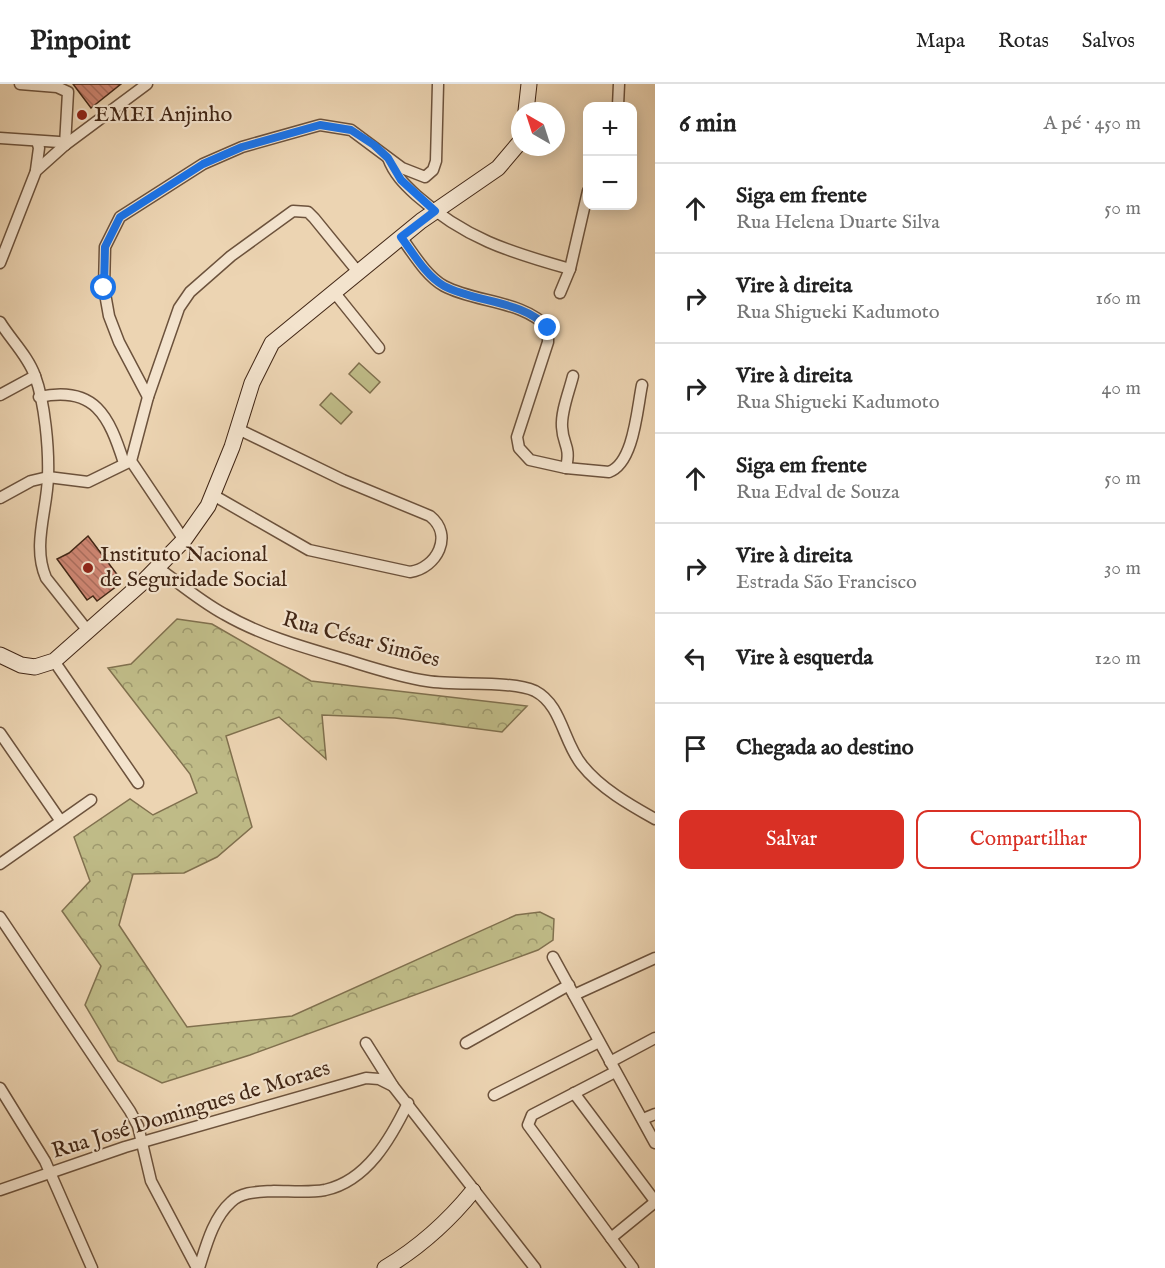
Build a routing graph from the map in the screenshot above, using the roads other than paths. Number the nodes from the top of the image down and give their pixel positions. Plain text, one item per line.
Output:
1 (20, 84) edge
2 (147, 84) edge
3 (438, 84) edge
4 (529, 84) edge
5 (620, 84) edge
6 (527, 102) edge
7 (618, 102) edge
8 (0, 138) edge
9 (37, 141) junction
10 (65, 145) junction
11 (511, 153) edge
12 (388, 158) junction
13 (36, 171) junction
14 (584, 210) edge
15 (435, 211) junction
16 (401, 237) junction
17 (0, 263) edge
18 (570, 269) junction
19 (358, 272) junction
20 (334, 292) junction
21 (561, 293) dead end
22 (0, 322) edge
23 (378, 348) dead end
24 (35, 376) junction
25 (573, 376) dead end
26 (642, 385) dead end
27 (0, 395) edge
28 (39, 397) junction
29 (148, 397) junction
30 (238, 429) junction
31 (128, 462) junction
32 (566, 468) junction
33 (48, 477) junction
34 (213, 495) junction
35 (0, 498) edge
36 (184, 540) junction
37 (157, 567) junction
38 (88, 631) junction
39 (0, 655) edge
40 (54, 661) junction
41 (0, 733) edge
42 (138, 783) dead end
43 (91, 800) dead end
44 (655, 819) edge
45 (60, 820) junction
46 (0, 864) edge
47 (0, 917) edge
48 (553, 957) dead end
49 (655, 958) edge
50 (572, 990) junction
51 (655, 1038) edge
52 (599, 1042) junction
53 (366, 1043) dead end
54 (466, 1043) dead end
55 (612, 1067) junction
56 (393, 1086) junction
57 (0, 1088) edge
58 (574, 1093) junction
59 (495, 1095) dead end
60 (408, 1103) junction
61 (655, 1114) edge
62 (643, 1119) junction
63 (655, 1143) edge
64 (142, 1144) junction
65 (48, 1172) junction
66 (0, 1190) edge
67 (472, 1191) junction
68 (655, 1201) edge
69 (611, 1238) junction
70 (92, 1268) edge
71 (198, 1268) edge
72 (386, 1268) edge
73 (534, 1268) edge
74 (633, 1268) edge

1 - 10 street
2 - 10 street
3 - 12 street
4 - 6 main road
5 - 7 street
8 - 9 street
9 - 10 street
9 - 13 street
10 - 13 street
11 - 15 main road
12 - 15 street
12 - 29 street
13 - 17 street
14 - 18 street
15 - 16 main road
15 - 18 street
16 - 19 main road
16 - 32 street
18 - 21 street
19 - 20 main road
19 - 29 street
20 - 23 street
20 - 30 main road
22 - 24 street
24 - 27 street
24 - 28 street
25 - 32 street
26 - 32 street
28 - 31 street
28 - 33 street
29 - 31 street
30 - 34 main road
30 - 34 street
31 - 33 street
31 - 36 street
33 - 35 street
33 - 38 street
34 - 36 main road
36 - 37 main road
37 - 38 main road
37 - 44 street, Rua César Simões
38 - 40 main road
39 - 40 main road
40 - 42 street
41 - 45 street
43 - 45 street
45 - 46 street
47 - 64 street
48 - 50 street
49 - 50 street
50 - 52 street
50 - 54 street
51 - 55 street
52 - 55 street
52 - 59 street
53 - 56 street
55 - 58 street
55 - 62 street
56 - 60 street
56 - 64 street, Rua José Domingues de Moraes
57 - 65 street
58 - 68 street
58 - 69 street
60 - 67 street
60 - 71 street
61 - 62 street
62 - 63 street
64 - 65 street, Rua José Domingues de Moraes
64 - 71 street
65 - 66 street, Rua José Domingues de Moraes
65 - 70 street
67 - 72 main road
67 - 73 street
68 - 69 street
69 - 74 street

